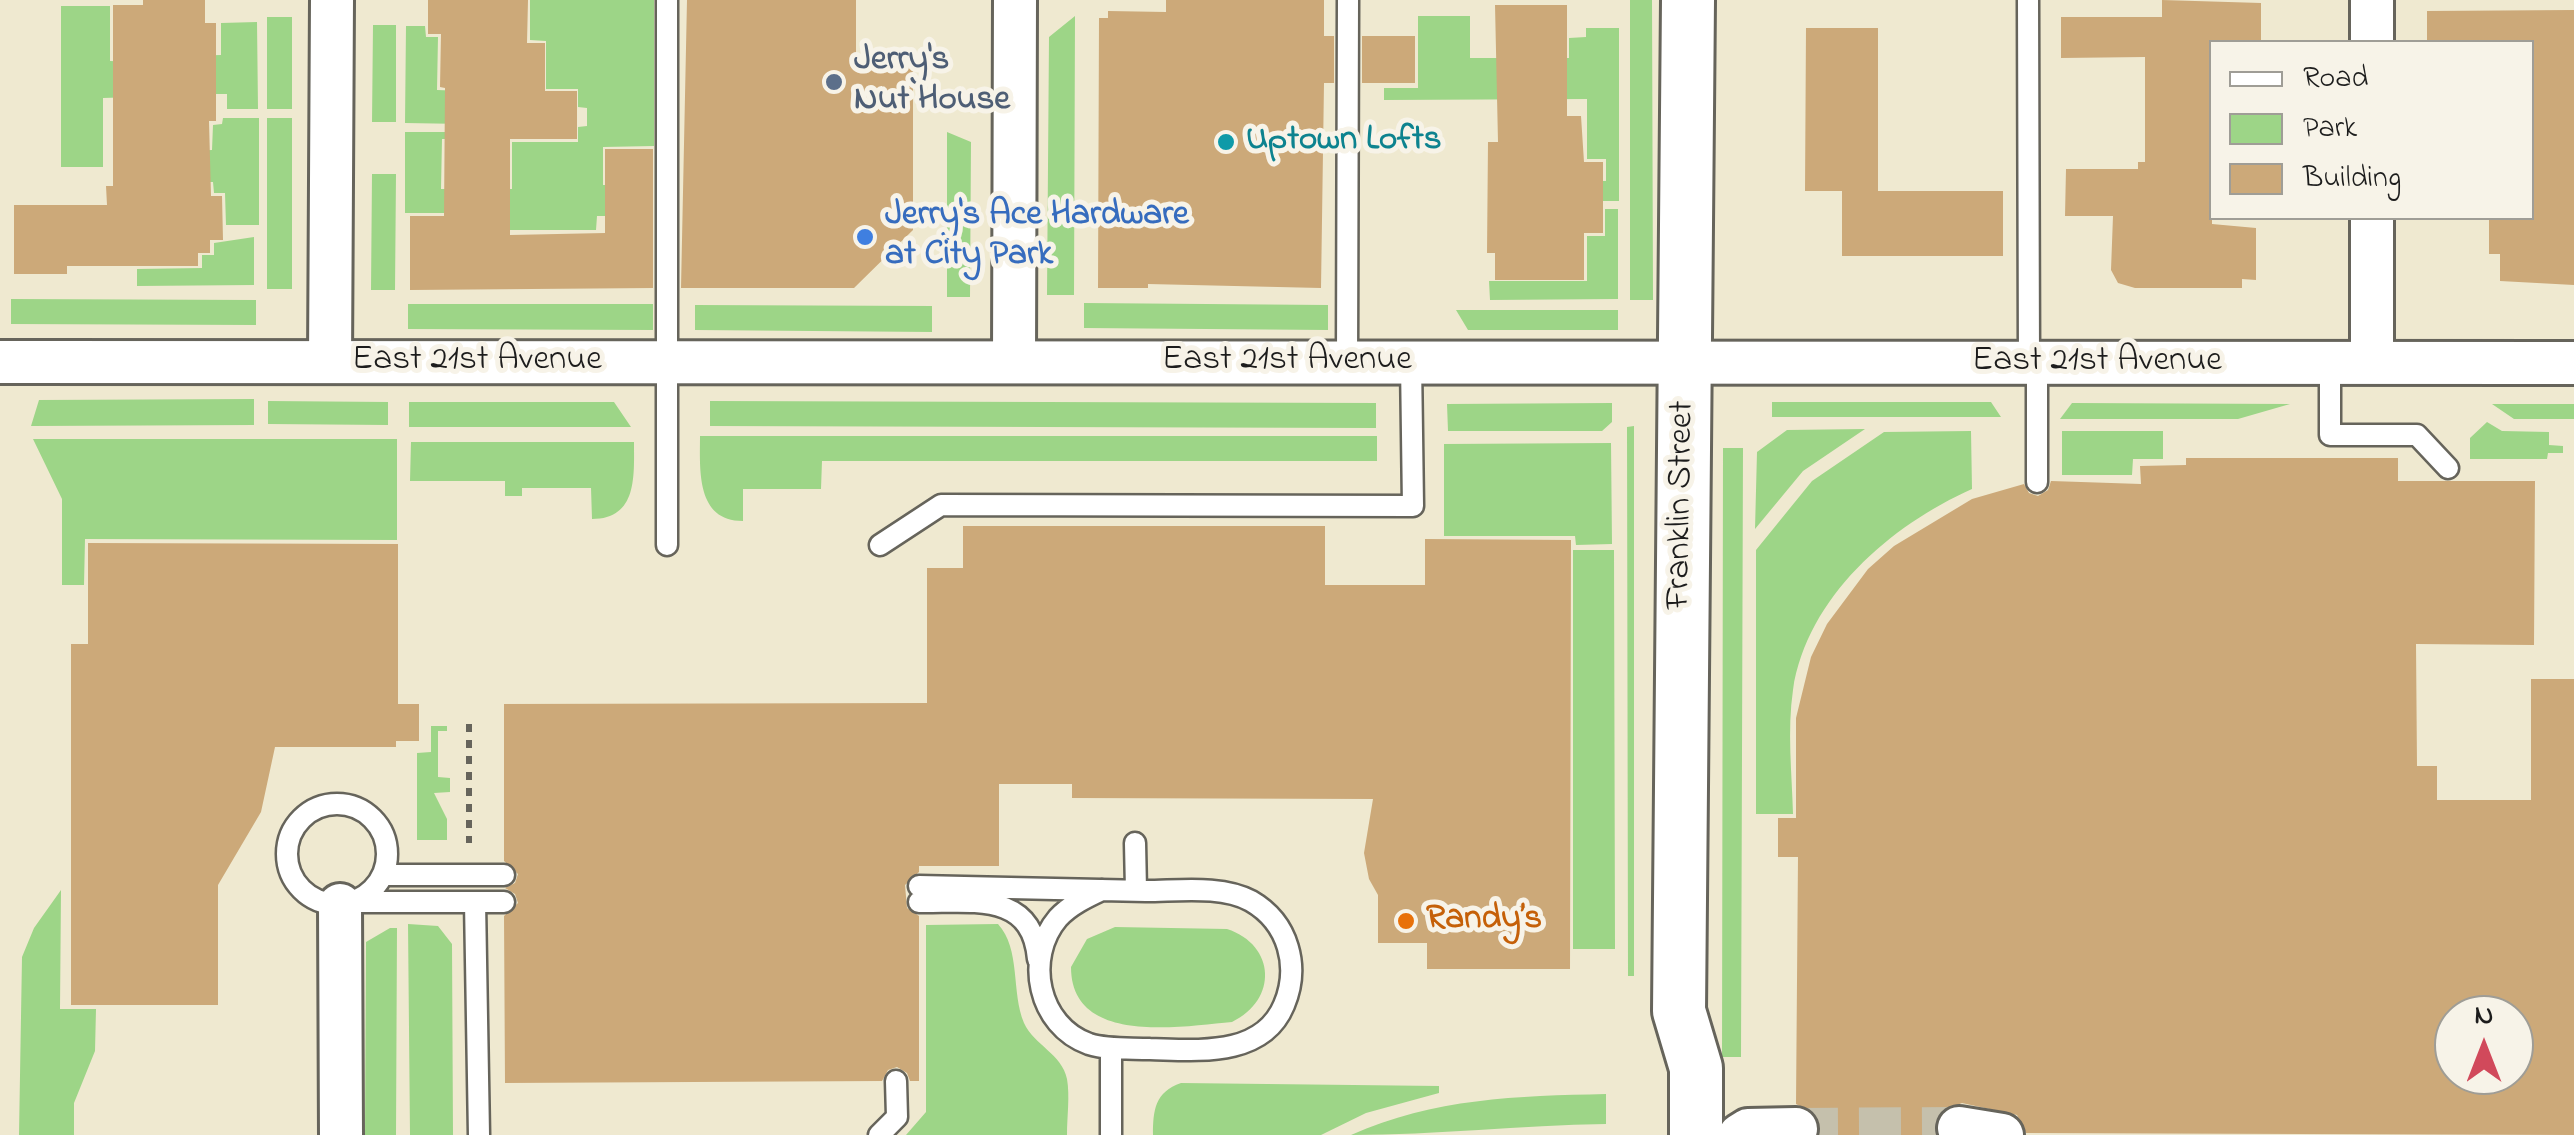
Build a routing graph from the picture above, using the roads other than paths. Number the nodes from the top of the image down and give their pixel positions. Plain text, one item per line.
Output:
1 (332, 0) edge
2 (667, 0) edge
3 (1015, 0) edge
4 (1348, 0) edge
5 (1688, 0) edge
6 (2028, 0) edge
7 (2372, 0) edge
8 (2372, 40) edge
9 (2372, 220) edge
10 (0, 362) edge
11 (330, 362) junction
12 (667, 362) junction
13 (1014, 362) junction
14 (1346, 362) junction
15 (1411, 362) junction
16 (1687, 362) junction
17 (2033, 363) junction
18 (2330, 363) junction
19 (2372, 363) junction
20 (2574, 363) edge
21 (2448, 468) dead end
22 (2037, 482) dead end
23 (667, 545) dead end
24 (880, 545) dead end
25 (1136, 843) dead end
26 (384, 875) junction
27 (504, 876) dead end
28 (1102, 890) junction
29 (1136, 890) junction
30 (476, 902) junction
31 (504, 902) dead end
32 (346, 904) junction
33 (1039, 963) junction
34 (1679, 1011) junction
35 (1111, 1048) junction
36 (896, 1081) dead end
37 (1959, 1128) dead end
38 (1796, 1129) dead end
39 (341, 1135) edge
40 (479, 1135) edge
41 (878, 1135) edge
42 (1111, 1135) edge
43 (1660, 1135) edge
44 (1696, 1135) edge
45 (1740, 1135) edge
46 (2002, 1135) edge

1 - 11 street
2 - 12 lane
3 - 13 street
4 - 14 lane
5 - 16 street, Franklin Street
6 - 17 lane
7 - 8 street
9 - 19 street
10 - 11 street, East 21st Avenue
11 - 12 street, East 21st Avenue
12 - 13 street, East 21st Avenue
12 - 23 lane
13 - 14 street, East 21st Avenue
14 - 15 street, East 21st Avenue
15 - 16 street, East 21st Avenue
15 - 24 lane
16 - 17 street, East 21st Avenue
16 - 34 street, Franklin Street
17 - 18 street, East 21st Avenue
17 - 22 lane
18 - 19 street, East 21st Avenue
18 - 21 lane
19 - 20 street, East 21st Avenue
25 - 29 lane
26 - 27 lane
26 - 32 lane
26 - 32 lane
28 - 29 lane
28 - 33 lane
28 - 33 lane
29 - 35 lane
30 - 31 lane
30 - 32 lane
30 - 40 lane
32 - 39 street
33 - 35 lane
34 - 43 street, Franklin Street
34 - 44 street, Franklin Street
35 - 42 lane
36 - 41 lane
37 - 46 street
38 - 45 street

